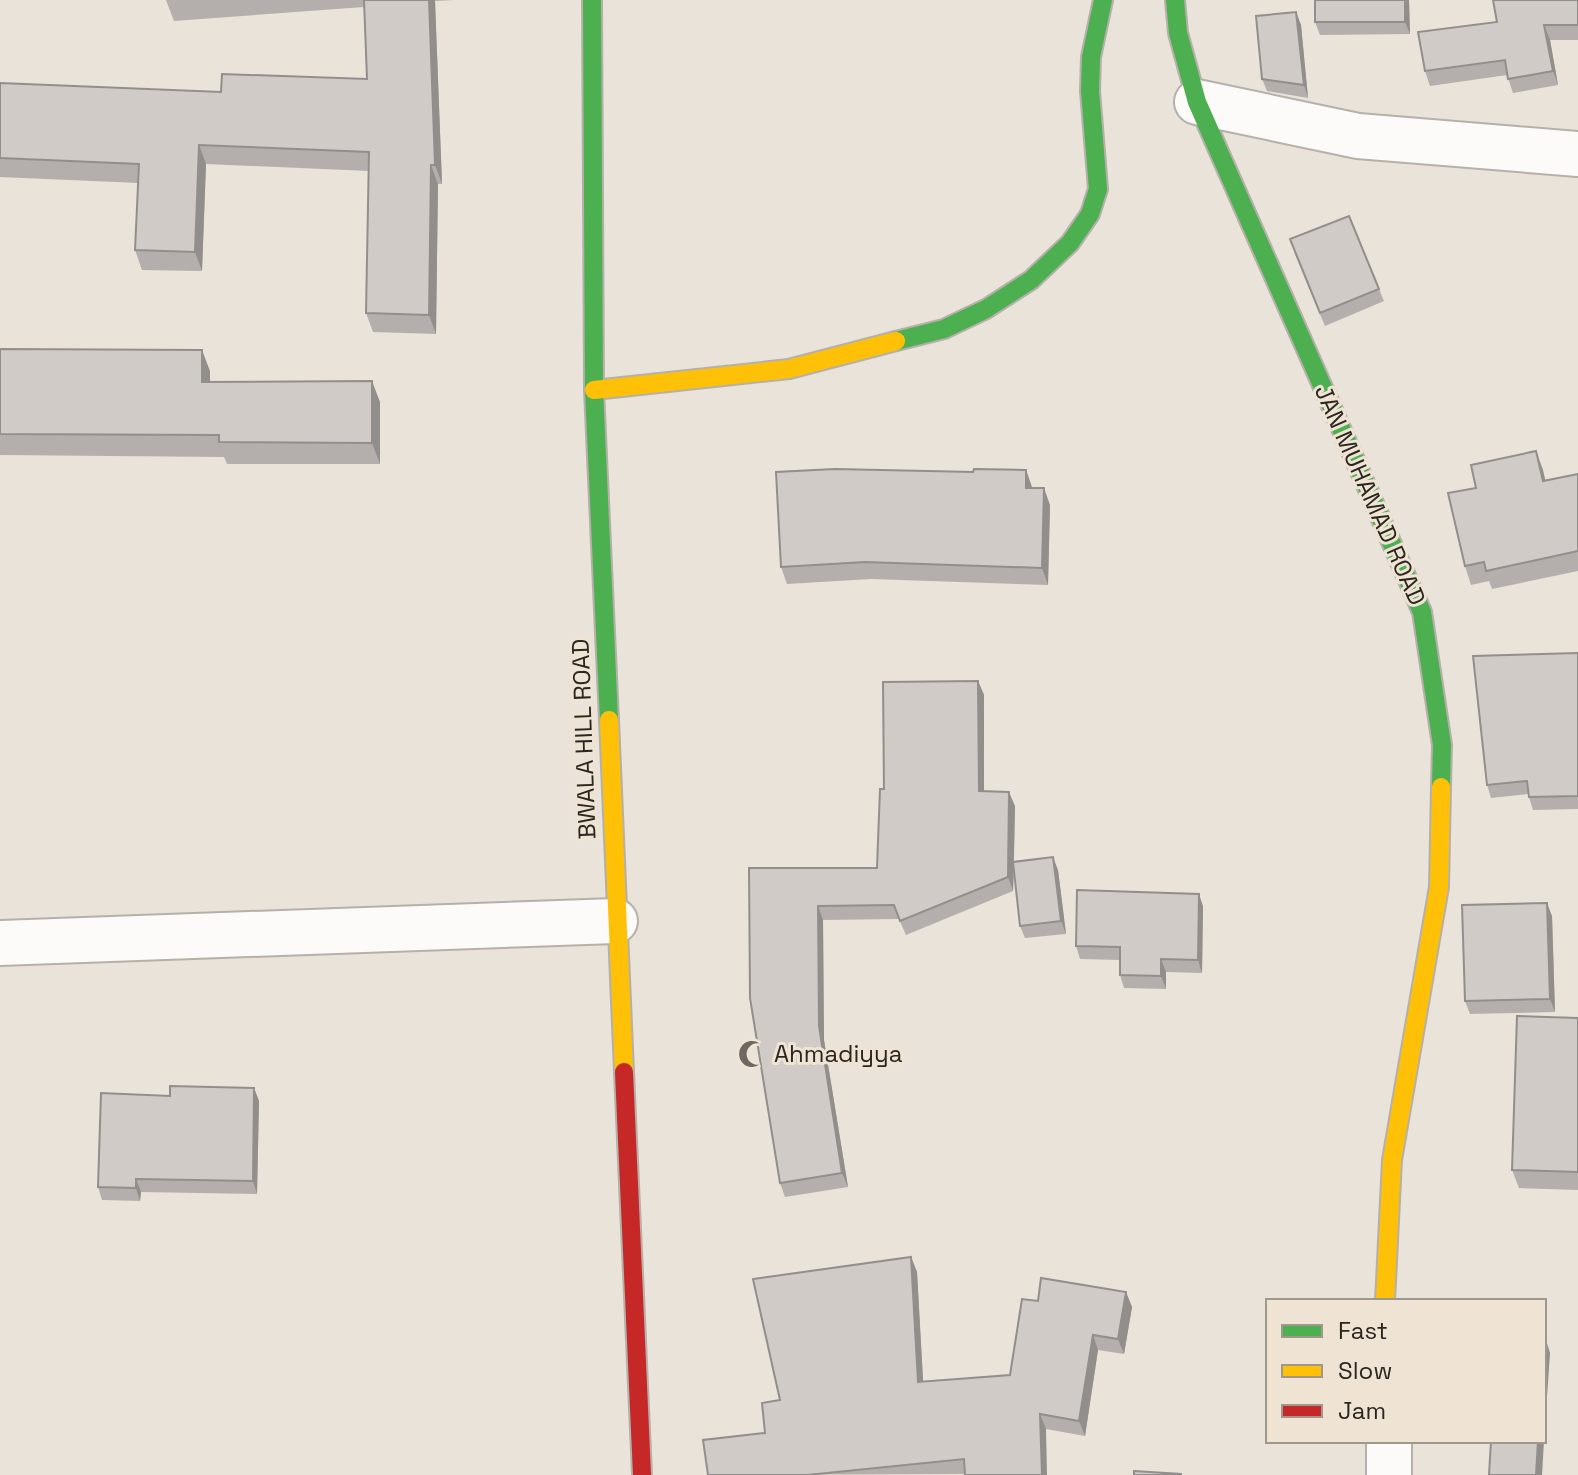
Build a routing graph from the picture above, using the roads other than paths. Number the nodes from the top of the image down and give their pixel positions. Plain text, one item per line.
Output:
1 (592, 0) edge
2 (1103, 0) edge
3 (1175, 0) edge
4 (1197, 102) junction
5 (1578, 154) edge
6 (594, 390) junction
7 (615, 921) junction
8 (0, 943) edge
9 (1385, 1299) edge
10 (1389, 1443) edge
11 (642, 1475) edge
12 (1389, 1475) edge

1 - 6 street, BWALA HILL ROAD
2 - 6 street
3 - 4 street, JAN MUHAMAD ROAD
4 - 5 street
4 - 9 street, JAN MUHAMAD ROAD
6 - 7 street, BWALA HILL ROAD
7 - 8 street
7 - 11 street, BWALA HILL ROAD
10 - 12 street

